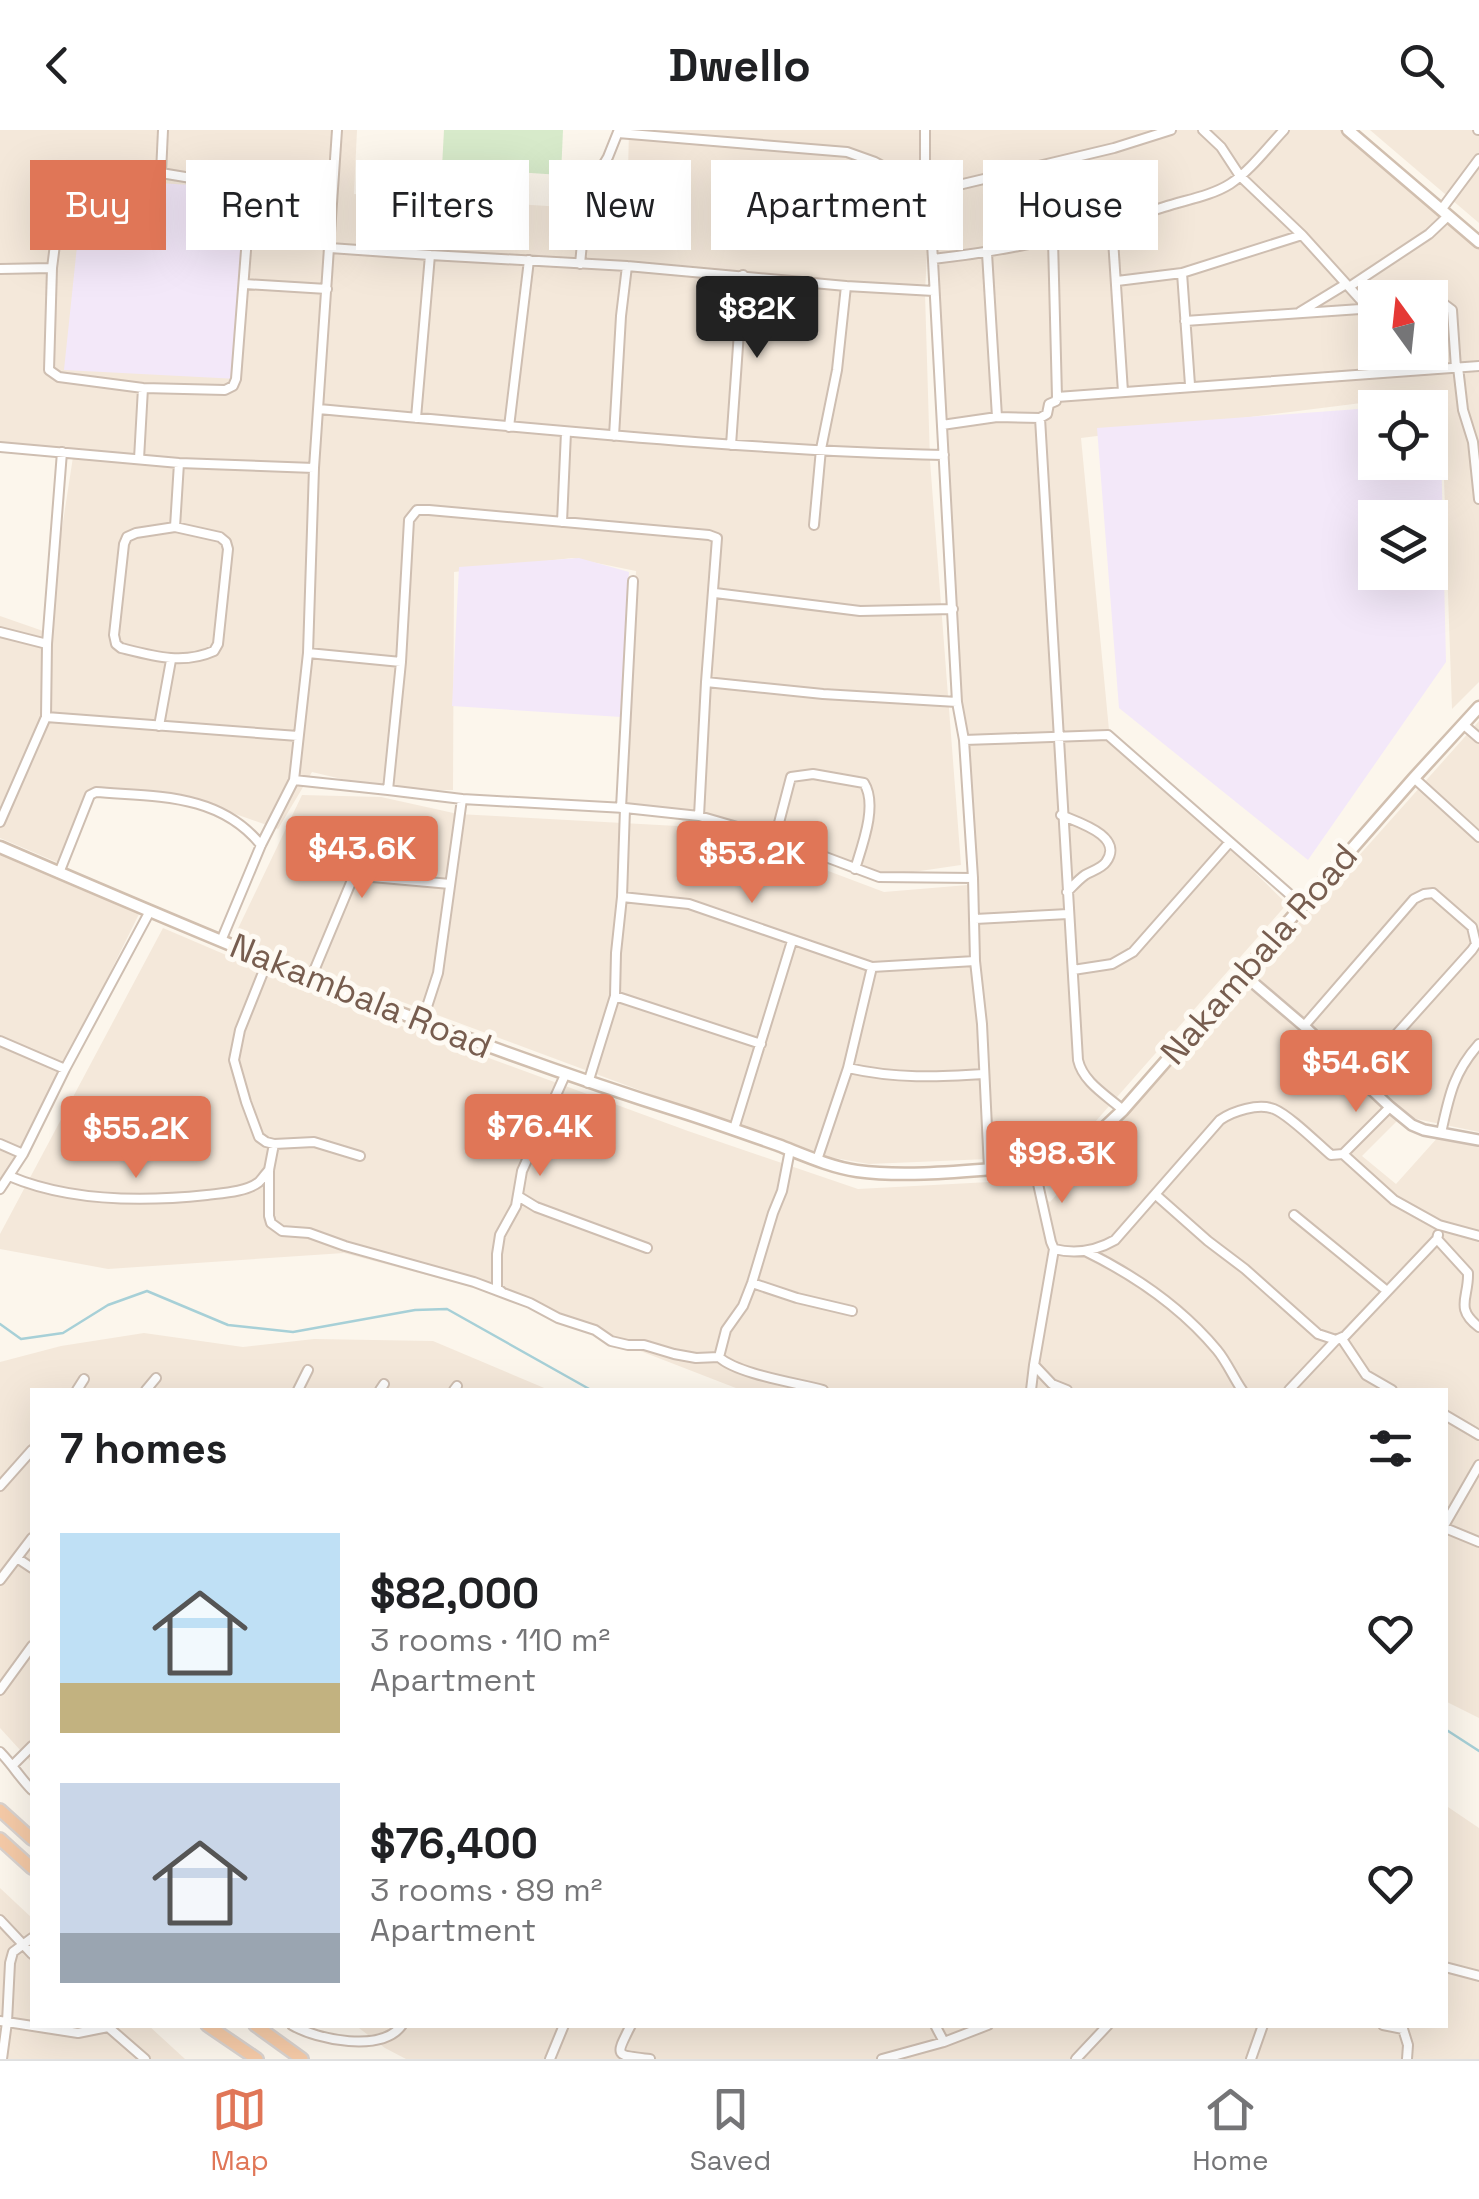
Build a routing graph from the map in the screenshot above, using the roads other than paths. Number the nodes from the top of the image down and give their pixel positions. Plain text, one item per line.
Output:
1 (162, 130) edge
2 (338, 130) edge
3 (925, 130) edge
4 (1170, 130) edge
5 (1203, 130) edge
6 (1284, 130) edge
7 (1348, 130) edge
8 (618, 131) edge
9 (1479, 159) edge
10 (161, 160) edge
11 (336, 160) edge
12 (870, 160) edge
13 (925, 160) edge
14 (166, 173) edge
15 (1240, 176) junction
16 (963, 182) edge
17 (1158, 209) edge
18 (1444, 213) junction
19 (1302, 235) junction
20 (1479, 242) edge
21 (336, 248) edge
22 (54, 250) edge
23 (330, 250) edge
24 (932, 250) edge
25 (1003, 250) edge
26 (1053, 250) edge
27 (1114, 250) edge
28 (988, 253) junction
29 (430, 255) junction
30 (932, 259) junction
31 (529, 260) junction
32 (580, 264) junction
33 (627, 266) junction
34 (0, 268) edge
35 (52, 268) junction
36 (1182, 273) junction
37 (744, 275) junction
38 (1117, 281) junction
39 (245, 284) junction
40 (846, 286) junction
41 (1348, 286) junction
42 (327, 289) junction
43 (934, 290) junction
44 (1358, 296) edge
45 (1448, 307) edge
46 (1358, 309) edge
47 (1296, 314) junction
48 (1185, 321) junction
49 (1479, 366) edge
50 (1457, 368) junction
51 (1190, 386) junction
52 (143, 388) junction
53 (1123, 392) junction
54 (1058, 397) junction
55 (318, 409) junction
56 (996, 417) junction
57 (416, 418) junction
58 (1040, 418) junction
59 (942, 425) junction
60 (509, 428) junction
61 (566, 432) junction
62 (614, 436) junction
63 (731, 445) junction
64 (0, 447) edge
65 (820, 449) junction
66 (62, 452) junction
67 (944, 455) junction
68 (139, 459) junction
69 (179, 463) junction
70 (314, 468) junction
71 (1479, 500) edge
72 (562, 522) junction
73 (814, 525) dead end
74 (175, 526) junction
75 (633, 581) dead end
76 (715, 593) junction
77 (953, 610) junction
78 (0, 632) edge
79 (47, 644) junction
80 (308, 652) junction
81 (171, 660) junction
82 (402, 662) junction
83 (706, 682) junction
84 (957, 702) junction
85 (1479, 707) edge
86 (46, 717) junction
87 (1464, 725) junction
88 (159, 726) junction
89 (298, 736) junction
90 (1060, 738) junction
91 (1479, 738) edge
92 (964, 740) junction
93 (1414, 778) junction
94 (294, 780) junction
95 (388, 790) junction
96 (462, 799) junction
97 (623, 808) junction
98 (700, 816) junction
99 (1062, 816) junction
100 (0, 822) edge
101 (1479, 836) edge
102 (775, 838) junction
103 (1229, 843) junction
104 (261, 845) junction
105 (0, 847) edge
106 (855, 868) junction
107 (59, 873) junction
108 (973, 878) junction
109 (450, 884) junction
110 (1066, 892) junction
111 (622, 897) junction
112 (1303, 906) junction
113 (150, 911) junction
114 (1068, 914) junction
115 (974, 919) junction
116 (221, 941) junction
117 (792, 941) junction
118 (268, 960) junction
119 (975, 962) junction
120 (872, 967) junction
121 (1074, 970) junction
122 (1243, 974) junction
123 (311, 978) junction
124 (615, 996) junction
125 (422, 1022) junction
126 (1304, 1026) junction
127 (0, 1041) edge
128 (761, 1044) junction
129 (1479, 1044) edge
130 (848, 1068) junction
131 (65, 1070) junction
132 (565, 1074) junction
133 (984, 1074) junction
134 (1358, 1077) junction
135 (588, 1083) junction
136 (1390, 1107) junction
137 (1122, 1110) junction
138 (734, 1129) junction
139 (1441, 1133) junction
140 (1479, 1140) edge
141 (0, 1144) edge
142 (274, 1144) junction
143 (790, 1150) junction
144 (23, 1154) junction
145 (1343, 1154) junction
146 (360, 1156) dead end
147 (817, 1160) junction
148 (1034, 1166) junction
149 (989, 1169) junction
150 (269, 1170) junction
151 (9, 1176) junction
152 (0, 1189) edge
153 (1156, 1195) junction
154 (518, 1196) junction
155 (1294, 1215) dead end
156 (1439, 1226) junction
157 (1479, 1236) edge
158 (1437, 1239) junction
159 (647, 1248) dead end
160 (1054, 1249) junction
161 (1085, 1251) junction
162 (752, 1283) junction
163 (1387, 1291) junction
164 (502, 1292) junction
165 (852, 1311) dead end
166 (1479, 1326) edge
167 (1339, 1340) junction
168 (719, 1357) junction
169 (1034, 1364) junction
170 (308, 1370) dead end
171 (156, 1378) dead end
172 (84, 1379) dead end
173 (77, 1388) edge
174 (148, 1388) edge
175 (299, 1388) edge
176 (815, 1388) edge
177 (1032, 1388) edge
178 (1062, 1388) edge
179 (1241, 1388) edge
180 (1291, 1388) edge
181 (1389, 1388) edge
182 (1448, 1417) edge
183 (1479, 1434) edge
184 (30, 1452) edge
185 (1479, 1464) edge
186 (0, 1486) edge
187 (1448, 1521) edge
188 (1448, 1527) edge
189 (30, 1541) edge
190 (1479, 1542) edge
191 (17, 1558) junction
192 (30, 1567) edge
193 (0, 1580) edge
194 (30, 1649) edge
195 (0, 1690) edge
196 (30, 1748) edge
197 (0, 1752) edge
198 (13, 1765) junction
199 (30, 1788) edge
200 (0, 1810) edge
201 (30, 1838) edge
202 (0, 1839) edge
203 (30, 1866) edge
204 (2, 1923) edge
205 (30, 1939) edge
206 (22, 1945) junction
207 (30, 1952) edge
208 (1448, 1968) edge
209 (4, 1972) edge
210 (1479, 1976) edge
211 (4, 2022) edge
212 (30, 2026) edge
213 (48, 2028) edge
214 (97, 2028) edge
215 (109, 2028) edge
216 (211, 2028) edge
217 (259, 2028) edge
218 (400, 2028) edge
219 (563, 2028) edge
220 (629, 2028) edge
221 (937, 2028) edge
222 (980, 2028) edge
223 (1105, 2028) edge
224 (1261, 2028) edge
225 (1398, 2028) edge
226 (315, 2029) edge
227 (944, 2042) junction
228 (133, 2054) edge
229 (2, 2059) edge
230 (145, 2059) edge
231 (257, 2059) edge
232 (302, 2059) edge
233 (550, 2059) edge
234 (650, 2059) edge
235 (882, 2059) edge
236 (1076, 2059) edge
237 (1250, 2059) edge
238 (1406, 2059) edge

1 - 10 street
2 - 11 street
3 - 13 street
4 - 16 street
5 - 15 street
6 - 15 street
7 - 18 main road
8 - 12 street
8 - 32 street
9 - 18 street
14 - 39 street
15 - 17 street
15 - 19 street
18 - 20 main road
18 - 41 street
19 - 36 street
19 - 41 street
21 - 29 street
22 - 35 street
23 - 42 street
24 - 30 street
25 - 28 street
26 - 54 street
27 - 38 street
28 - 30 street
28 - 56 street
29 - 31 street
29 - 57 street
30 - 43 street
31 - 32 street
31 - 60 street
32 - 33 street
33 - 37 street
33 - 62 street
34 - 35 street
35 - 52 street
36 - 38 street
36 - 48 street
37 - 40 street
37 - 63 street
38 - 53 street
39 - 42 street
39 - 52 street
40 - 43 street
40 - 65 street
41 - 44 street
41 - 47 street
42 - 55 street
43 - 59 street
45 - 50 street
46 - 47 street
47 - 48 street
48 - 51 street
49 - 50 street
50 - 51 street
50 - 71 street
51 - 53 street
52 - 68 street
53 - 54 street
54 - 58 street
55 - 57 street
55 - 70 street
56 - 58 street
56 - 59 street
57 - 60 street
58 - 90 street
59 - 67 street
60 - 61 street
61 - 62 street
61 - 72 street
62 - 63 street
63 - 65 street
64 - 66 street
65 - 67 street
65 - 73 street
66 - 68 street
66 - 79 street
67 - 77 street
68 - 69 street
69 - 70 street
69 - 74 street
70 - 80 street
72 - 76 street
72 - 82 street
74 - 81 street
74 - 81 street
75 - 97 street
76 - 77 street
76 - 83 street
77 - 84 street
78 - 79 street
79 - 86 street
80 - 82 street
80 - 89 street
81 - 88 street
82 - 95 street
83 - 84 street
83 - 98 street
84 - 92 street
85 - 87 main road, Nakambala Road
86 - 88 street
86 - 100 street
87 - 91 street
87 - 93 main road, Nakambala Road
88 - 89 street
89 - 94 street
90 - 92 street
90 - 99 street
90 - 103 street
92 - 108 street
93 - 101 street
93 - 112 main road, Nakambala Road
94 - 95 street
94 - 104 street
95 - 96 street
96 - 97 street
96 - 109 street
97 - 98 street
97 - 111 street
98 - 102 street
99 - 110 street
99 - 110 street
102 - 106 street
102 - 106 street
103 - 112 street
103 - 121 street
104 - 107 street
104 - 116 street
105 - 107 main road, Nakambala Road
106 - 108 street
107 - 113 main road, Nakambala Road
108 - 115 street
109 - 123 street
109 - 125 street
110 - 114 street
111 - 117 street
111 - 124 street
112 - 122 main road, Nakambala Road
113 - 116 main road, Nakambala Road
113 - 131 street
114 - 115 street
114 - 121 street
115 - 119 street
116 - 118 main road, Nakambala Road
117 - 120 street
117 - 128 street
118 - 123 main road, Nakambala Road
118 - 142 street
119 - 120 street
119 - 133 street
120 - 130 street
121 - 137 street
122 - 126 street
122 - 137 main road, Nakambala Road
123 - 125 main road, Nakambala Road
124 - 128 street
124 - 135 street
125 - 132 main road, Nakambala Road
126 - 134 street
126 - 134 street
127 - 131 street
128 - 138 street
129 - 139 street
130 - 133 street
130 - 147 street
131 - 144 street
132 - 135 main road, Nakambala Road
132 - 154 street
133 - 149 street
134 - 136 street
135 - 138 main road, Nakambala Road
136 - 139 street
136 - 145 street
137 - 148 main road, Nakambala Road
138 - 143 main road, Nakambala Road
139 - 140 street
141 - 144 street
142 - 146 street
142 - 150 street
143 - 147 main road, Nakambala Road
143 - 162 street
144 - 151 street
145 - 153 street
145 - 156 street
147 - 149 main road, Nakambala Road
148 - 149 main road, Nakambala Road
148 - 160 street
150 - 151 street
150 - 164 street
151 - 152 street
153 - 161 street
153 - 167 street
154 - 159 street
154 - 164 street
155 - 163 street
156 - 157 street
156 - 158 street
158 - 163 street
158 - 166 street
160 - 161 street
160 - 169 street
161 - 179 street
162 - 165 street
162 - 168 street
163 - 167 street
164 - 168 street
167 - 180 street
167 - 181 street
168 - 176 street
169 - 177 street
169 - 178 street
170 - 175 street
171 - 174 street
172 - 173 street
182 - 183 street
184 - 186 street
185 - 187 street
188 - 190 street
189 - 191 street
191 - 192 street
191 - 193 street
194 - 195 street
196 - 198 street
197 - 198 street
198 - 199 street
200 - 201 highway
202 - 203 highway
204 - 206 street
205 - 206 street
206 - 207 street
206 - 209 street
208 - 210 street
209 - 211 street
211 - 212 street
211 - 229 street
213 - 214 street
215 - 228 street
216 - 231 highway
217 - 232 highway
218 - 226 street
219 - 233 street
220 - 234 street
221 - 227 street
222 - 227 street
223 - 236 street
224 - 237 street
225 - 238 street
227 - 235 street
228 - 230 street

